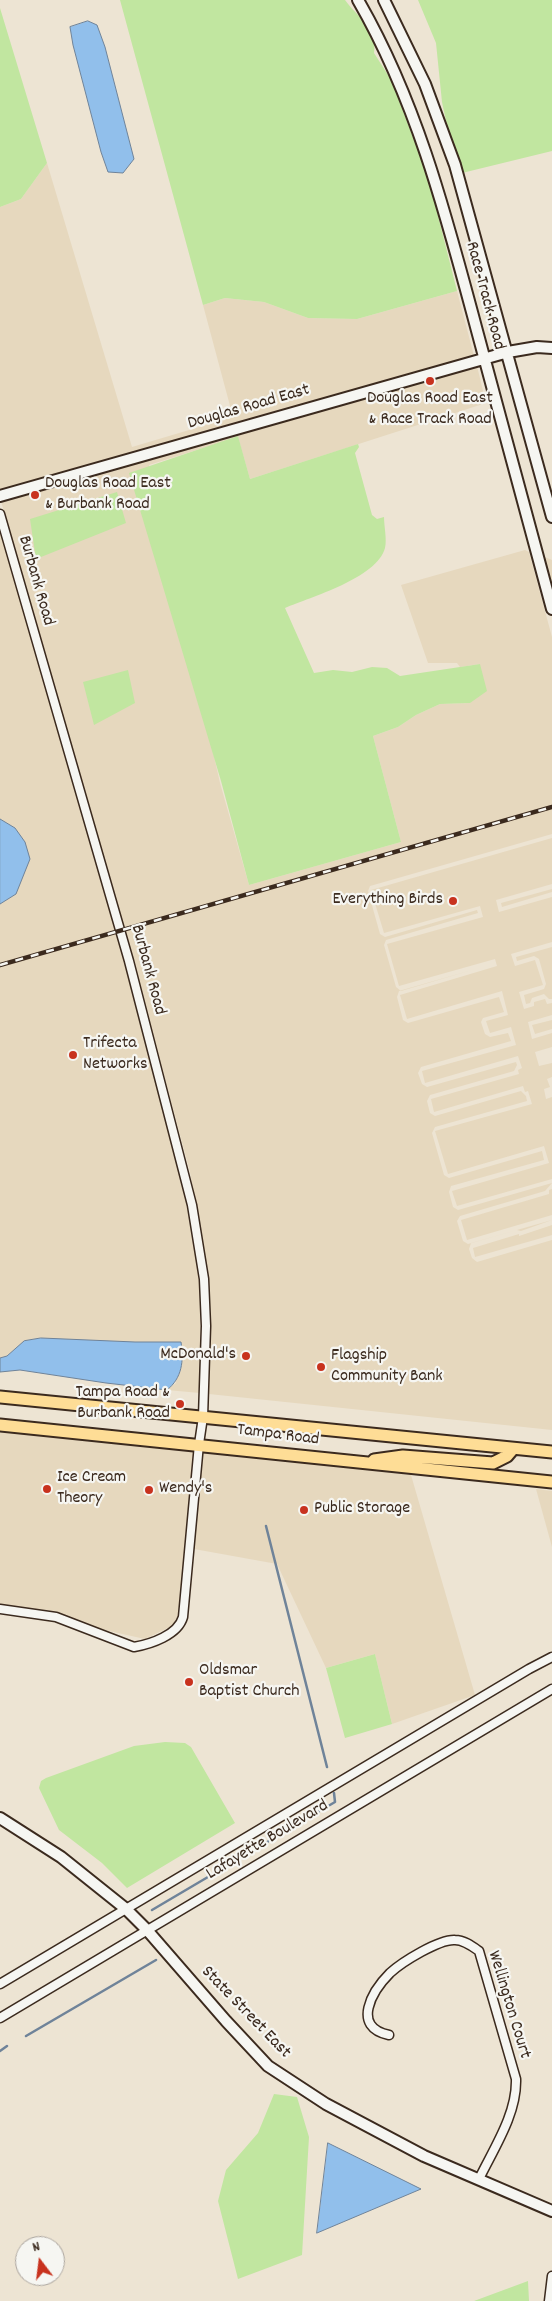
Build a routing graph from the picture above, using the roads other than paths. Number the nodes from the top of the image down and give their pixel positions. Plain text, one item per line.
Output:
1 (358, 0) edge
2 (384, 0) edge
3 (552, 348) edge
4 (508, 352) junction
5 (484, 359) junction
6 (0, 496) edge
7 (0, 514) edge
8 (552, 516) edge
9 (552, 609) edge
10 (0, 1397) edge
11 (203, 1417) junction
12 (0, 1425) edge
13 (198, 1444) junction
14 (513, 1448) junction
15 (552, 1452) edge
16 (357, 1462) junction
17 (549, 1481) edge
18 (0, 1609) edge
19 (552, 1657) edge
20 (552, 1689) edge
21 (0, 1818) edge
22 (126, 1909) junction
23 (147, 1930) junction
24 (0, 1984) edge
25 (0, 2018) edge
26 (388, 2035) dead end
27 (479, 2179) junction
28 (552, 2211) edge
29 (552, 2276) edge
30 (548, 2301) edge

1 - 5 street, Race Track Road
2 - 4 street, Race Track Road
3 - 4 street, Douglas Road East
4 - 5 street, Douglas Road East
4 - 8 street, Race Track Road
5 - 6 street, Douglas Road East
5 - 9 street, Race Track Road
7 - 11 street, Burbank Road
10 - 11 main road, Tampa Road
11 - 13 street, Burbank Road
11 - 14 main road, Tampa Road
12 - 13 main road, Tampa Road
13 - 16 main road, Tampa Road
13 - 18 street, Burbank Road
14 - 15 main road, Tampa Road
14 - 16 main road
16 - 17 main road, Tampa Road
19 - 22 street, Lafayette Boulevard
20 - 23 street, Lafayette Boulevard
21 - 22 street, State Street East
22 - 23 street, State Street East
22 - 24 street, Lafayette Boulevard
23 - 25 street, Lafayette Boulevard
23 - 27 street, State Street East
26 - 27 street, Wellington Court
27 - 28 street, State Street East
29 - 30 street

